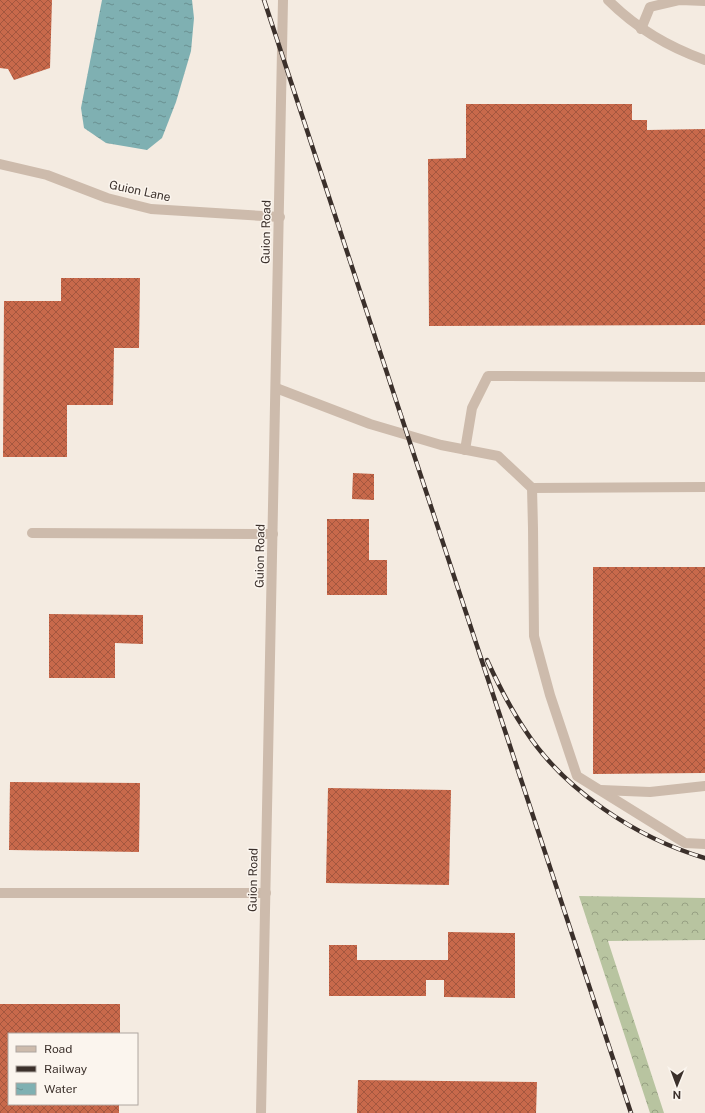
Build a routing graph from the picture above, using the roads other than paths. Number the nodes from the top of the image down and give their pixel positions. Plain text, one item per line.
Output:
1 (283, 0) edge
2 (608, 0) edge
3 (705, 1) edge
4 (650, 4) edge
5 (641, 29) junction
6 (705, 60) edge
7 (0, 164) edge
8 (280, 217) junction
9 (705, 377) edge
10 (276, 388) junction
11 (465, 450) junction
12 (705, 487) edge
13 (532, 488) junction
14 (32, 533) dead end
15 (273, 534) junction
16 (705, 786) edge
17 (601, 790) junction
18 (705, 844) edge
19 (0, 893) edge
20 (266, 893) junction
21 (261, 1113) edge

1 - 8 street, Guion Road
2 - 5 street
3 - 4 street
4 - 5 street
5 - 6 street
7 - 8 street, Guion Lane
8 - 10 street, Guion Road
9 - 11 street
10 - 11 street
10 - 15 street, Guion Road
11 - 13 street
12 - 13 street
13 - 17 street
14 - 15 street
15 - 20 street, Guion Road
16 - 17 street
17 - 18 street
19 - 20 street
20 - 21 street, Guion Road

